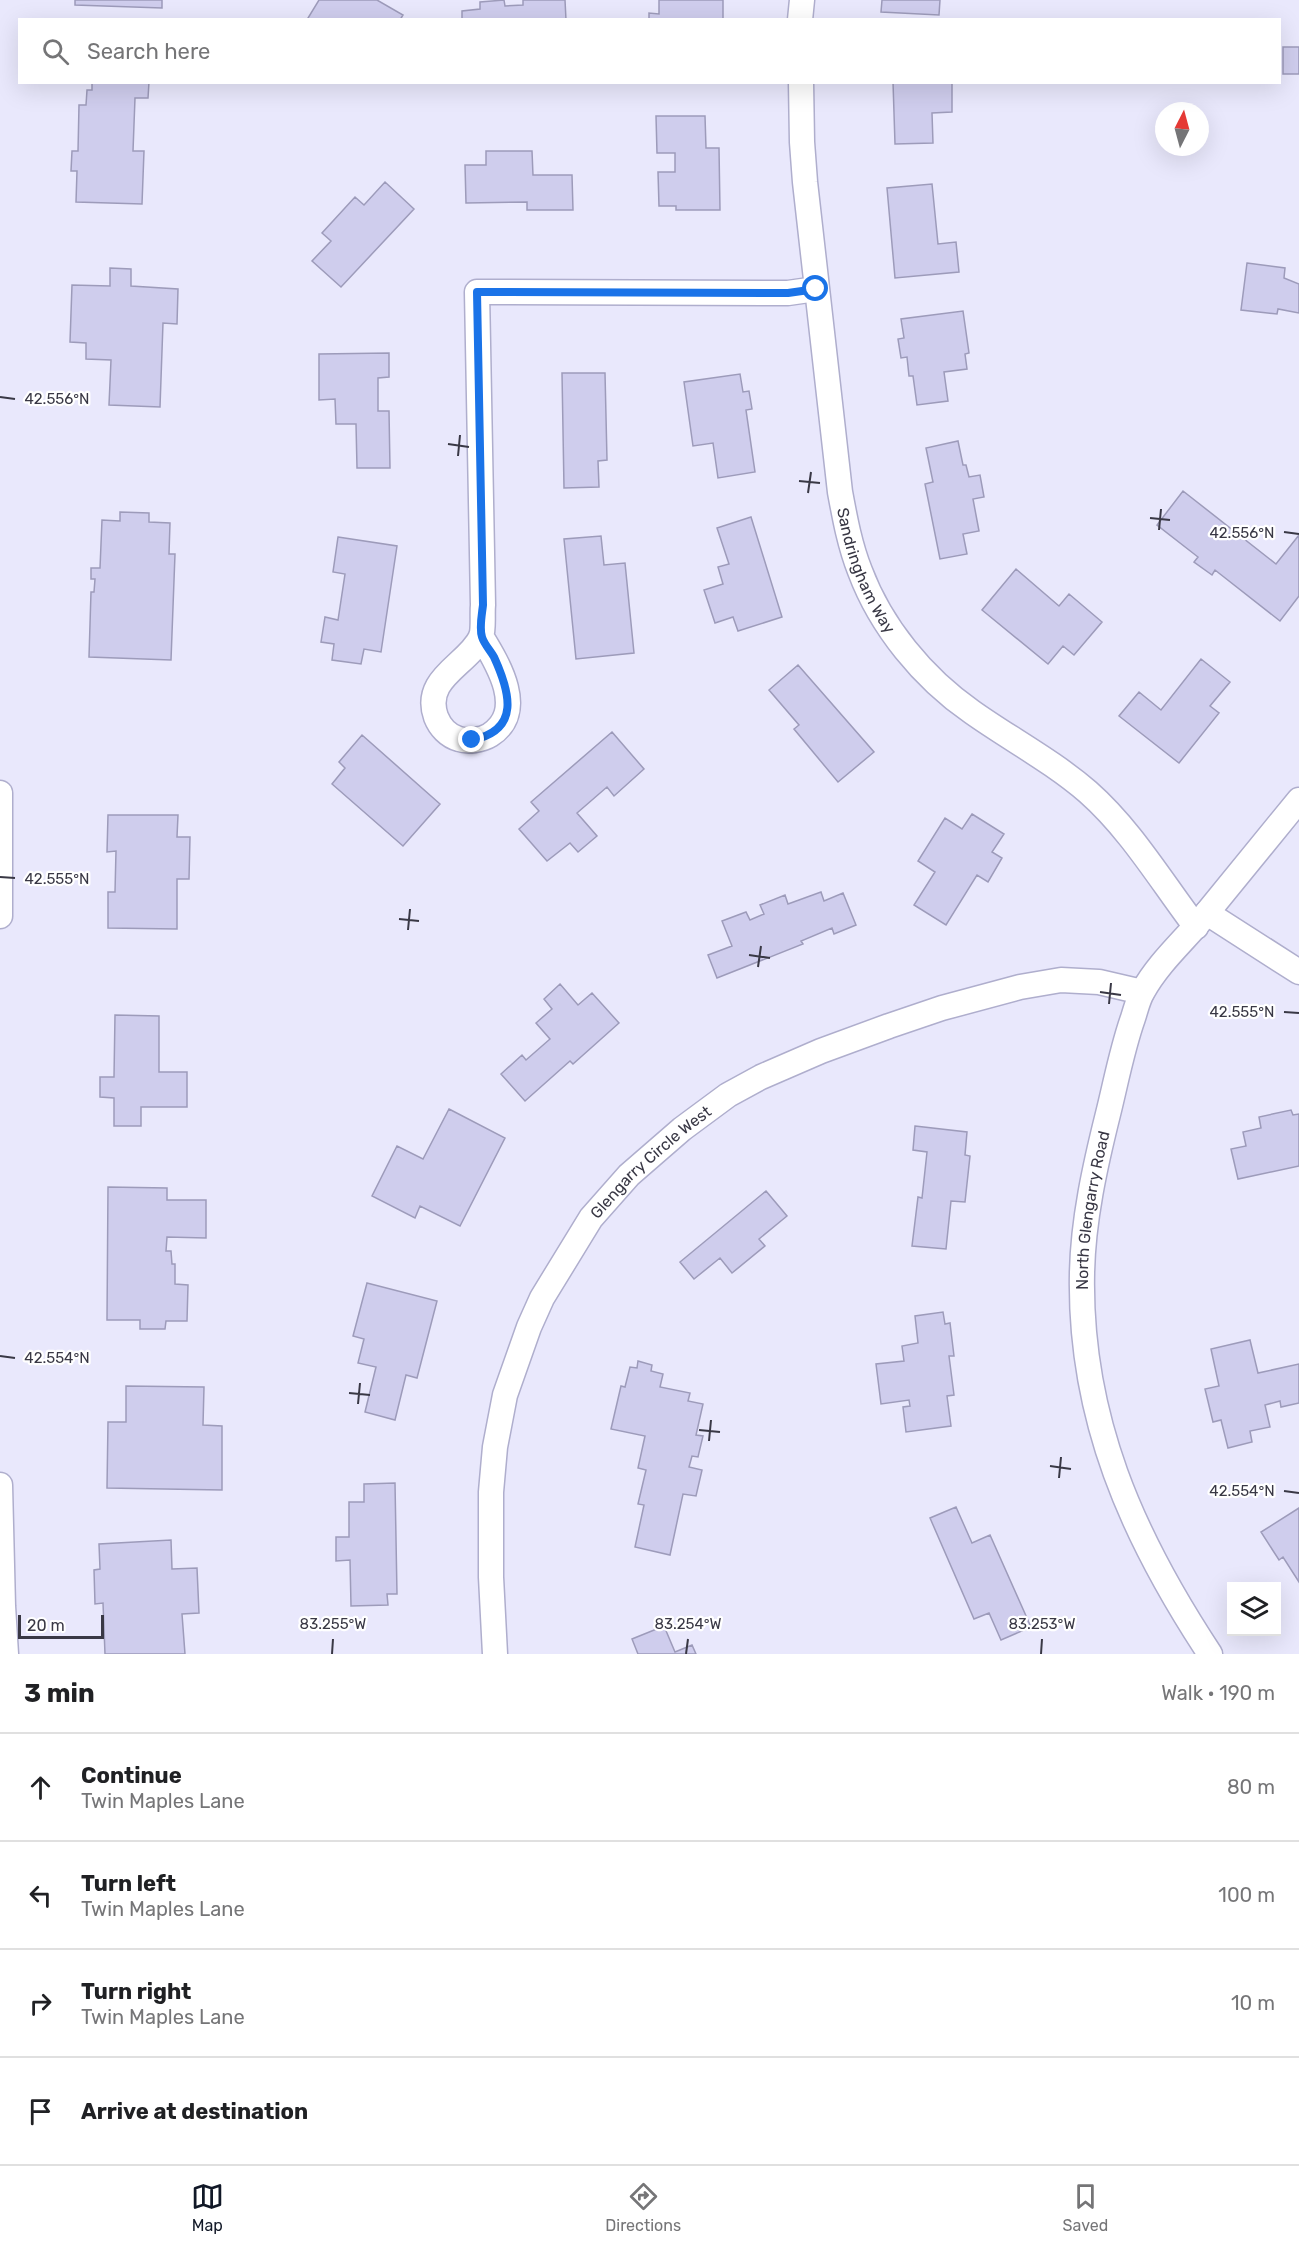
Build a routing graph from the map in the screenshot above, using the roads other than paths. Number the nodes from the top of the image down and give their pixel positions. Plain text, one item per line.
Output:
1 (802, 0) edge
2 (801, 18) edge
3 (801, 84) edge
4 (816, 289) junction
5 (481, 636) dead end
6 (0, 793) edge
7 (1299, 800) edge
8 (0, 916) edge
9 (1202, 920) junction
10 (1299, 972) edge
11 (1142, 992) junction
12 (0, 1485) edge
13 (6, 1654) edge
14 (495, 1654) edge
15 (1210, 1654) edge

1 - 2 street
3 - 4 street, Sandringham Way
4 - 5 street
4 - 9 street, Sandringham Way
6 - 8 street
7 - 9 street, North Glengarry Road
9 - 10 street
9 - 11 street, North Glengarry Road
11 - 14 street, Glengarry Circle West
11 - 15 street, North Glengarry Road
12 - 13 street

